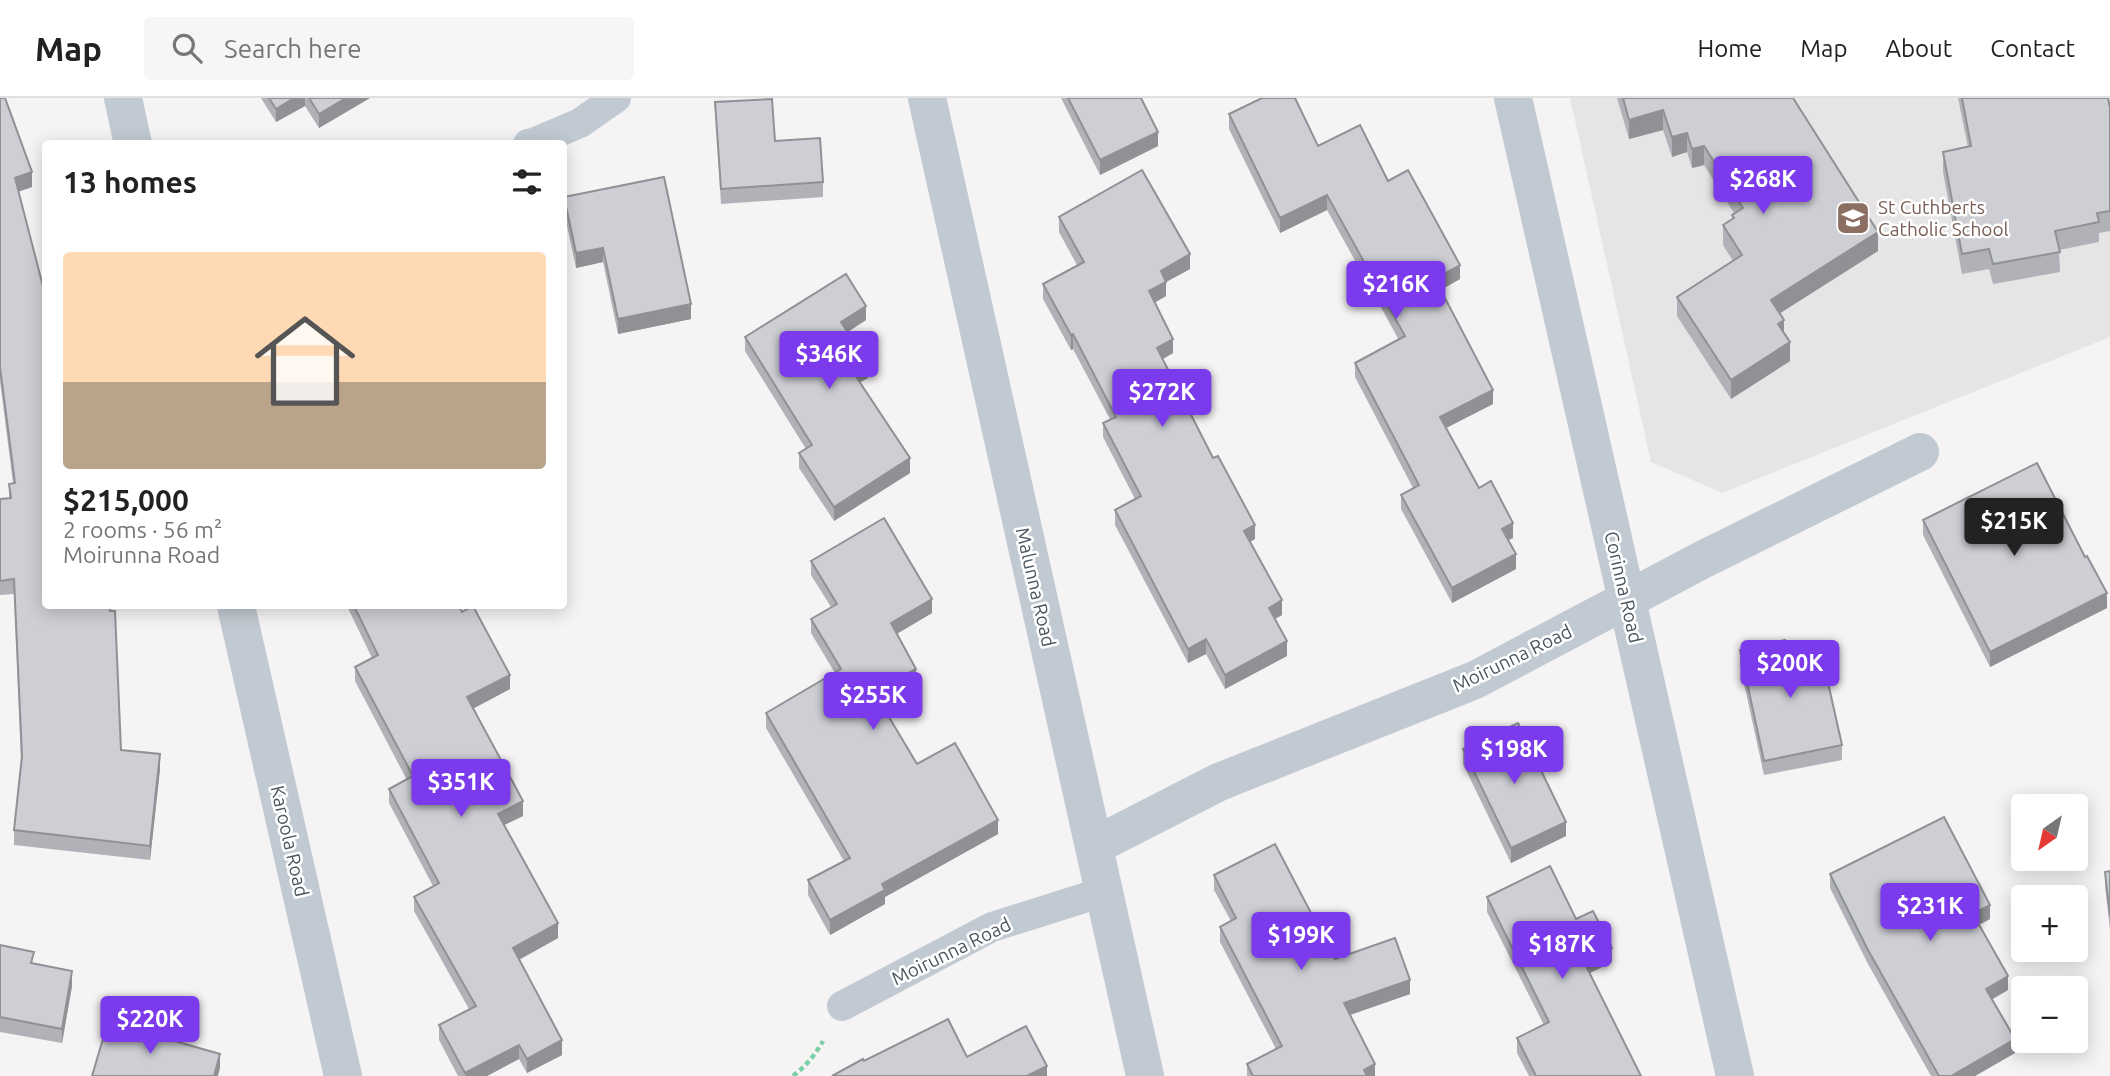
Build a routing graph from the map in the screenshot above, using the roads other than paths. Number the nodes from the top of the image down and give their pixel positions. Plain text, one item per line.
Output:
1 (124, 98) edge
2 (616, 98) edge
3 (927, 98) edge
4 (1513, 98) edge
5 (132, 140) edge
6 (540, 140) edge
7 (1920, 452) dead end
8 (1627, 600) junction
9 (237, 609) edge
10 (1094, 845) junction
11 (1103, 892) junction
12 (842, 1006) dead end
13 (343, 1076) edge
14 (1145, 1076) edge
15 (1735, 1076) edge

1 - 5 street
2 - 6 lane
3 - 10 street, Malunna Road
4 - 8 street, Corinna Road
7 - 8 street, Moirunna Road
8 - 10 street, Moirunna Road
8 - 15 street, Corinna Road
9 - 13 street, Karoola Road
10 - 11 street, Malunna Road
11 - 12 lane, Moirunna Road
11 - 14 street, Malunna Road

